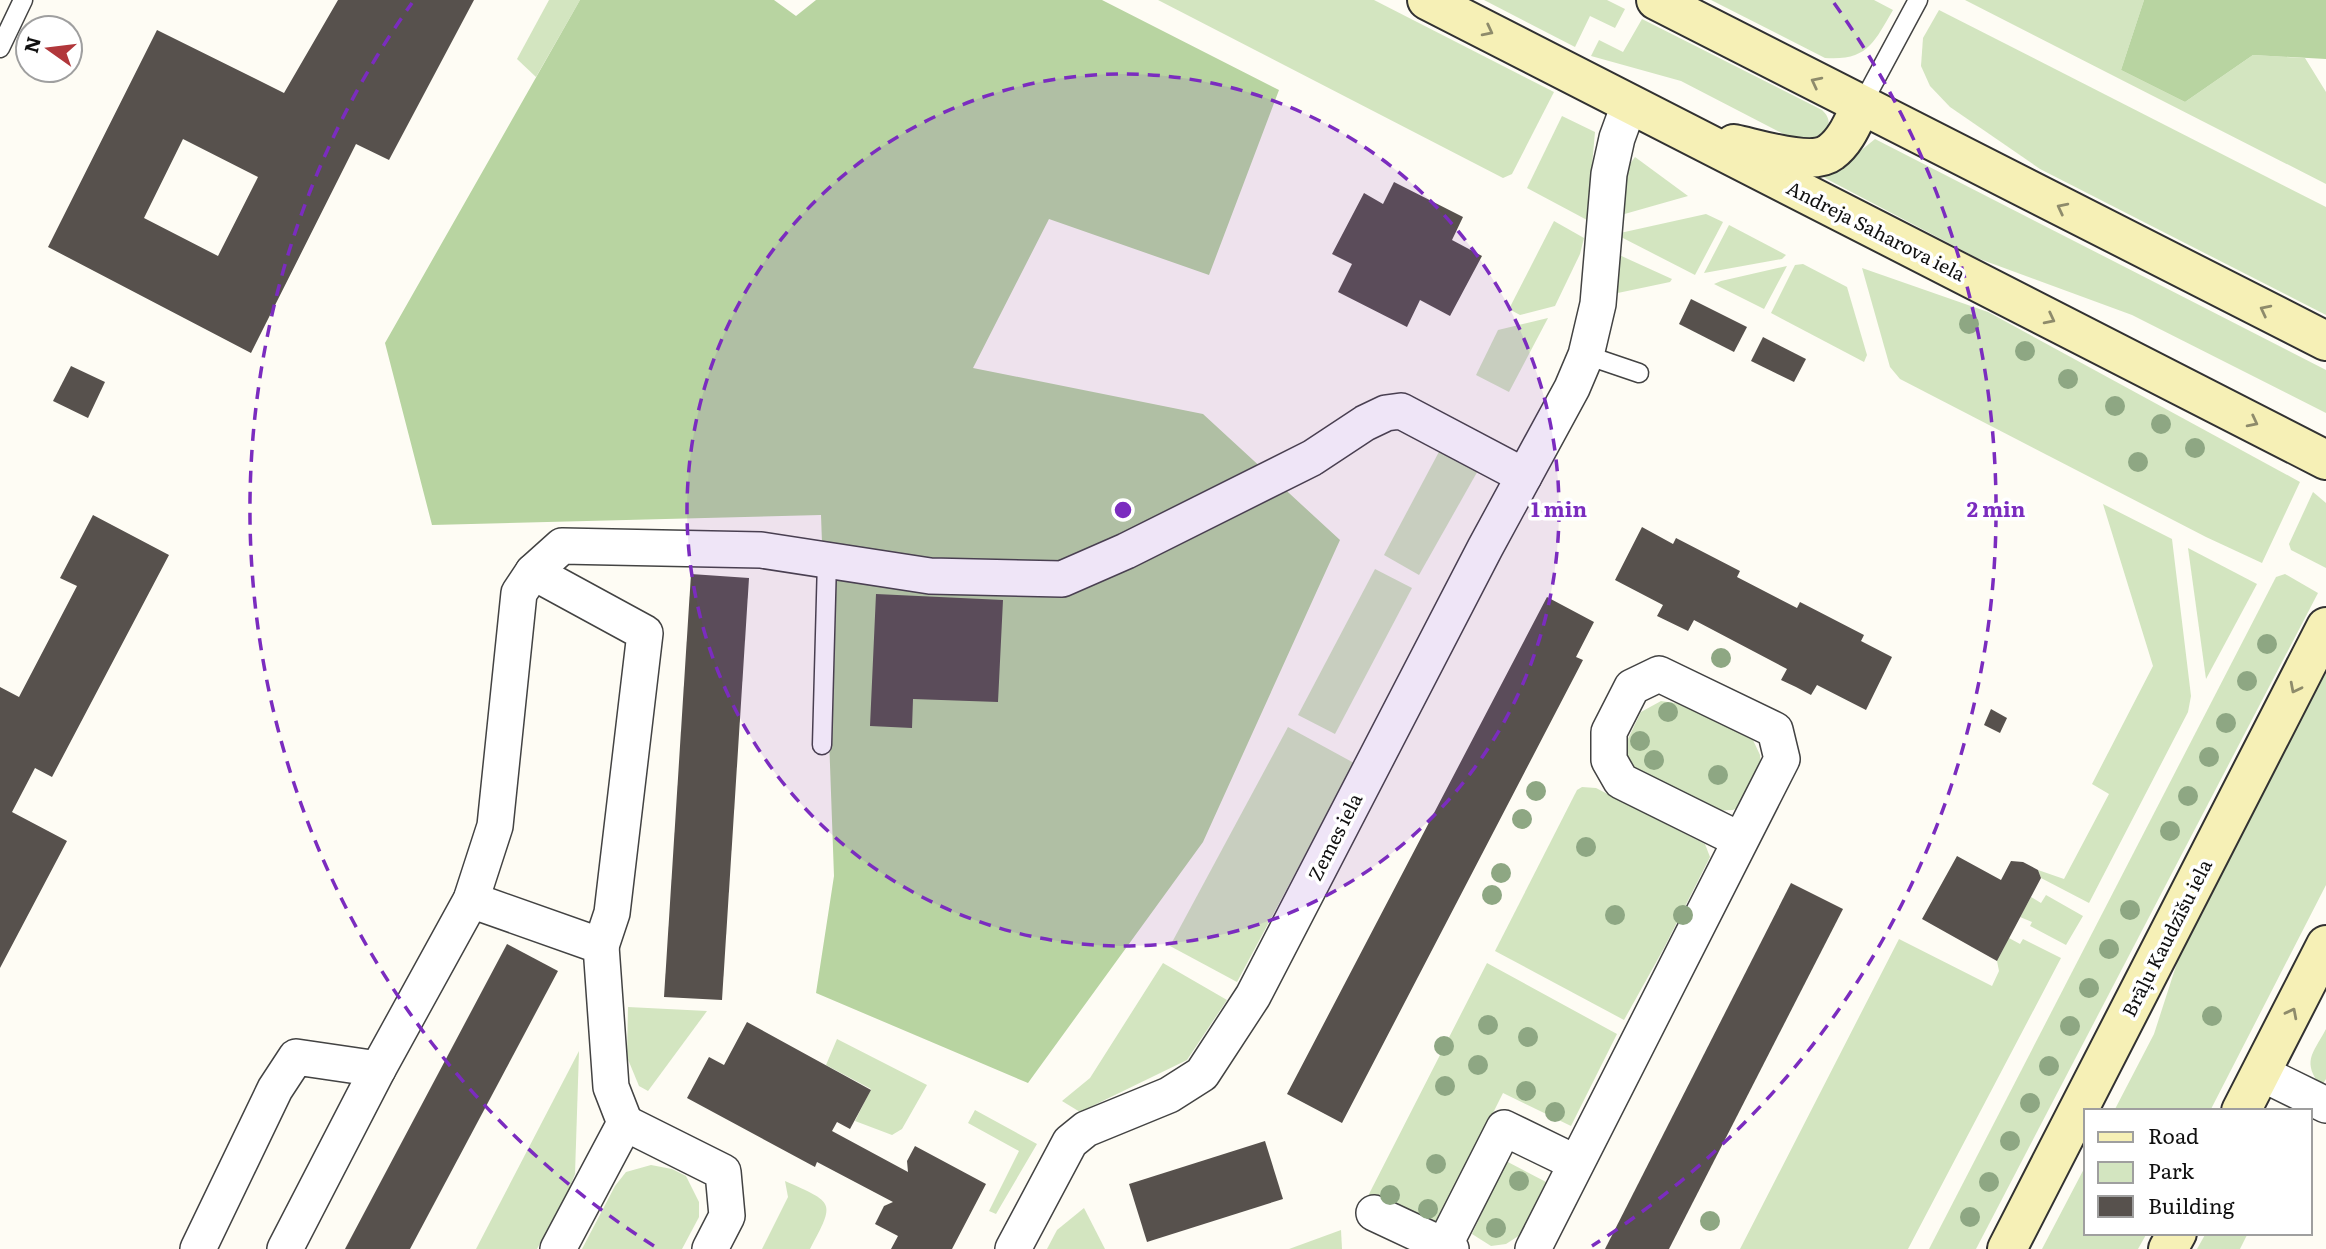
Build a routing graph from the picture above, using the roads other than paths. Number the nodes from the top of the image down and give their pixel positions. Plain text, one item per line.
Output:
1 (23, 0) edge
2 (1427, 0) edge
3 (1656, 0) edge
4 (1918, 0) edge
5 (0, 48) edge
6 (1629, 105) junction
7 (1861, 106) junction
8 (1688, 135) junction
9 (2326, 341) edge
10 (1586, 355) junction
11 (1639, 373) dead end
12 (2326, 460) edge
13 (1524, 476) junction
14 (827, 561) junction
15 (533, 572) junction
16 (2326, 627) edge
17 (822, 745) dead end
18 (1740, 840) junction
19 (471, 900) junction
20 (2326, 945) edge
21 (601, 946) junction
22 (2144, 984) junction
23 (379, 1069) junction
24 (2260, 1073) junction
25 (2326, 1105) edge
26 (2099, 1109) edge
27 (2242, 1109) edge
28 (625, 1123) junction
29 (2084, 1138) edge
30 (1576, 1163) junction
31 (1374, 1213) dead end
32 (1447, 1247) edge
33 (198, 1249) edge
34 (285, 1249) edge
35 (558, 1249) edge
36 (710, 1249) edge
37 (1013, 1249) edge
38 (1533, 1249) edge
39 (2007, 1249) edge
40 (2029, 1249) edge

1 - 5 lane
2 -> 6 street, Andreja Saharova iela
7 -> 3 street
4 - 7 lane
6 - 8 street, Andreja Saharova iela
6 - 10 street, Zemes iela
7 - 8 street
9 -> 7 street
8 -> 12 street, Andreja Saharova iela
10 - 11 lane
10 - 13 street, Zemes iela
13 - 14 street
13 - 37 street, Zemes iela
14 - 15 street
14 - 17 lane
15 - 19 street
15 - 21 street
16 -> 22 street, Brāļu Kaudzīšu iela
18 - 18 street
18 - 30 street
19 - 21 street
19 - 23 street
24 -> 20 street
21 - 28 street
22 - 26 street
22 - 39 street, Brāļu Kaudzīšu iela
23 - 33 street
23 - 34 street
24 - 25 street
24 - 27 street
28 - 35 street
28 - 36 street
29 - 40 street
30 - 32 street
30 - 38 street
31 - 32 street

